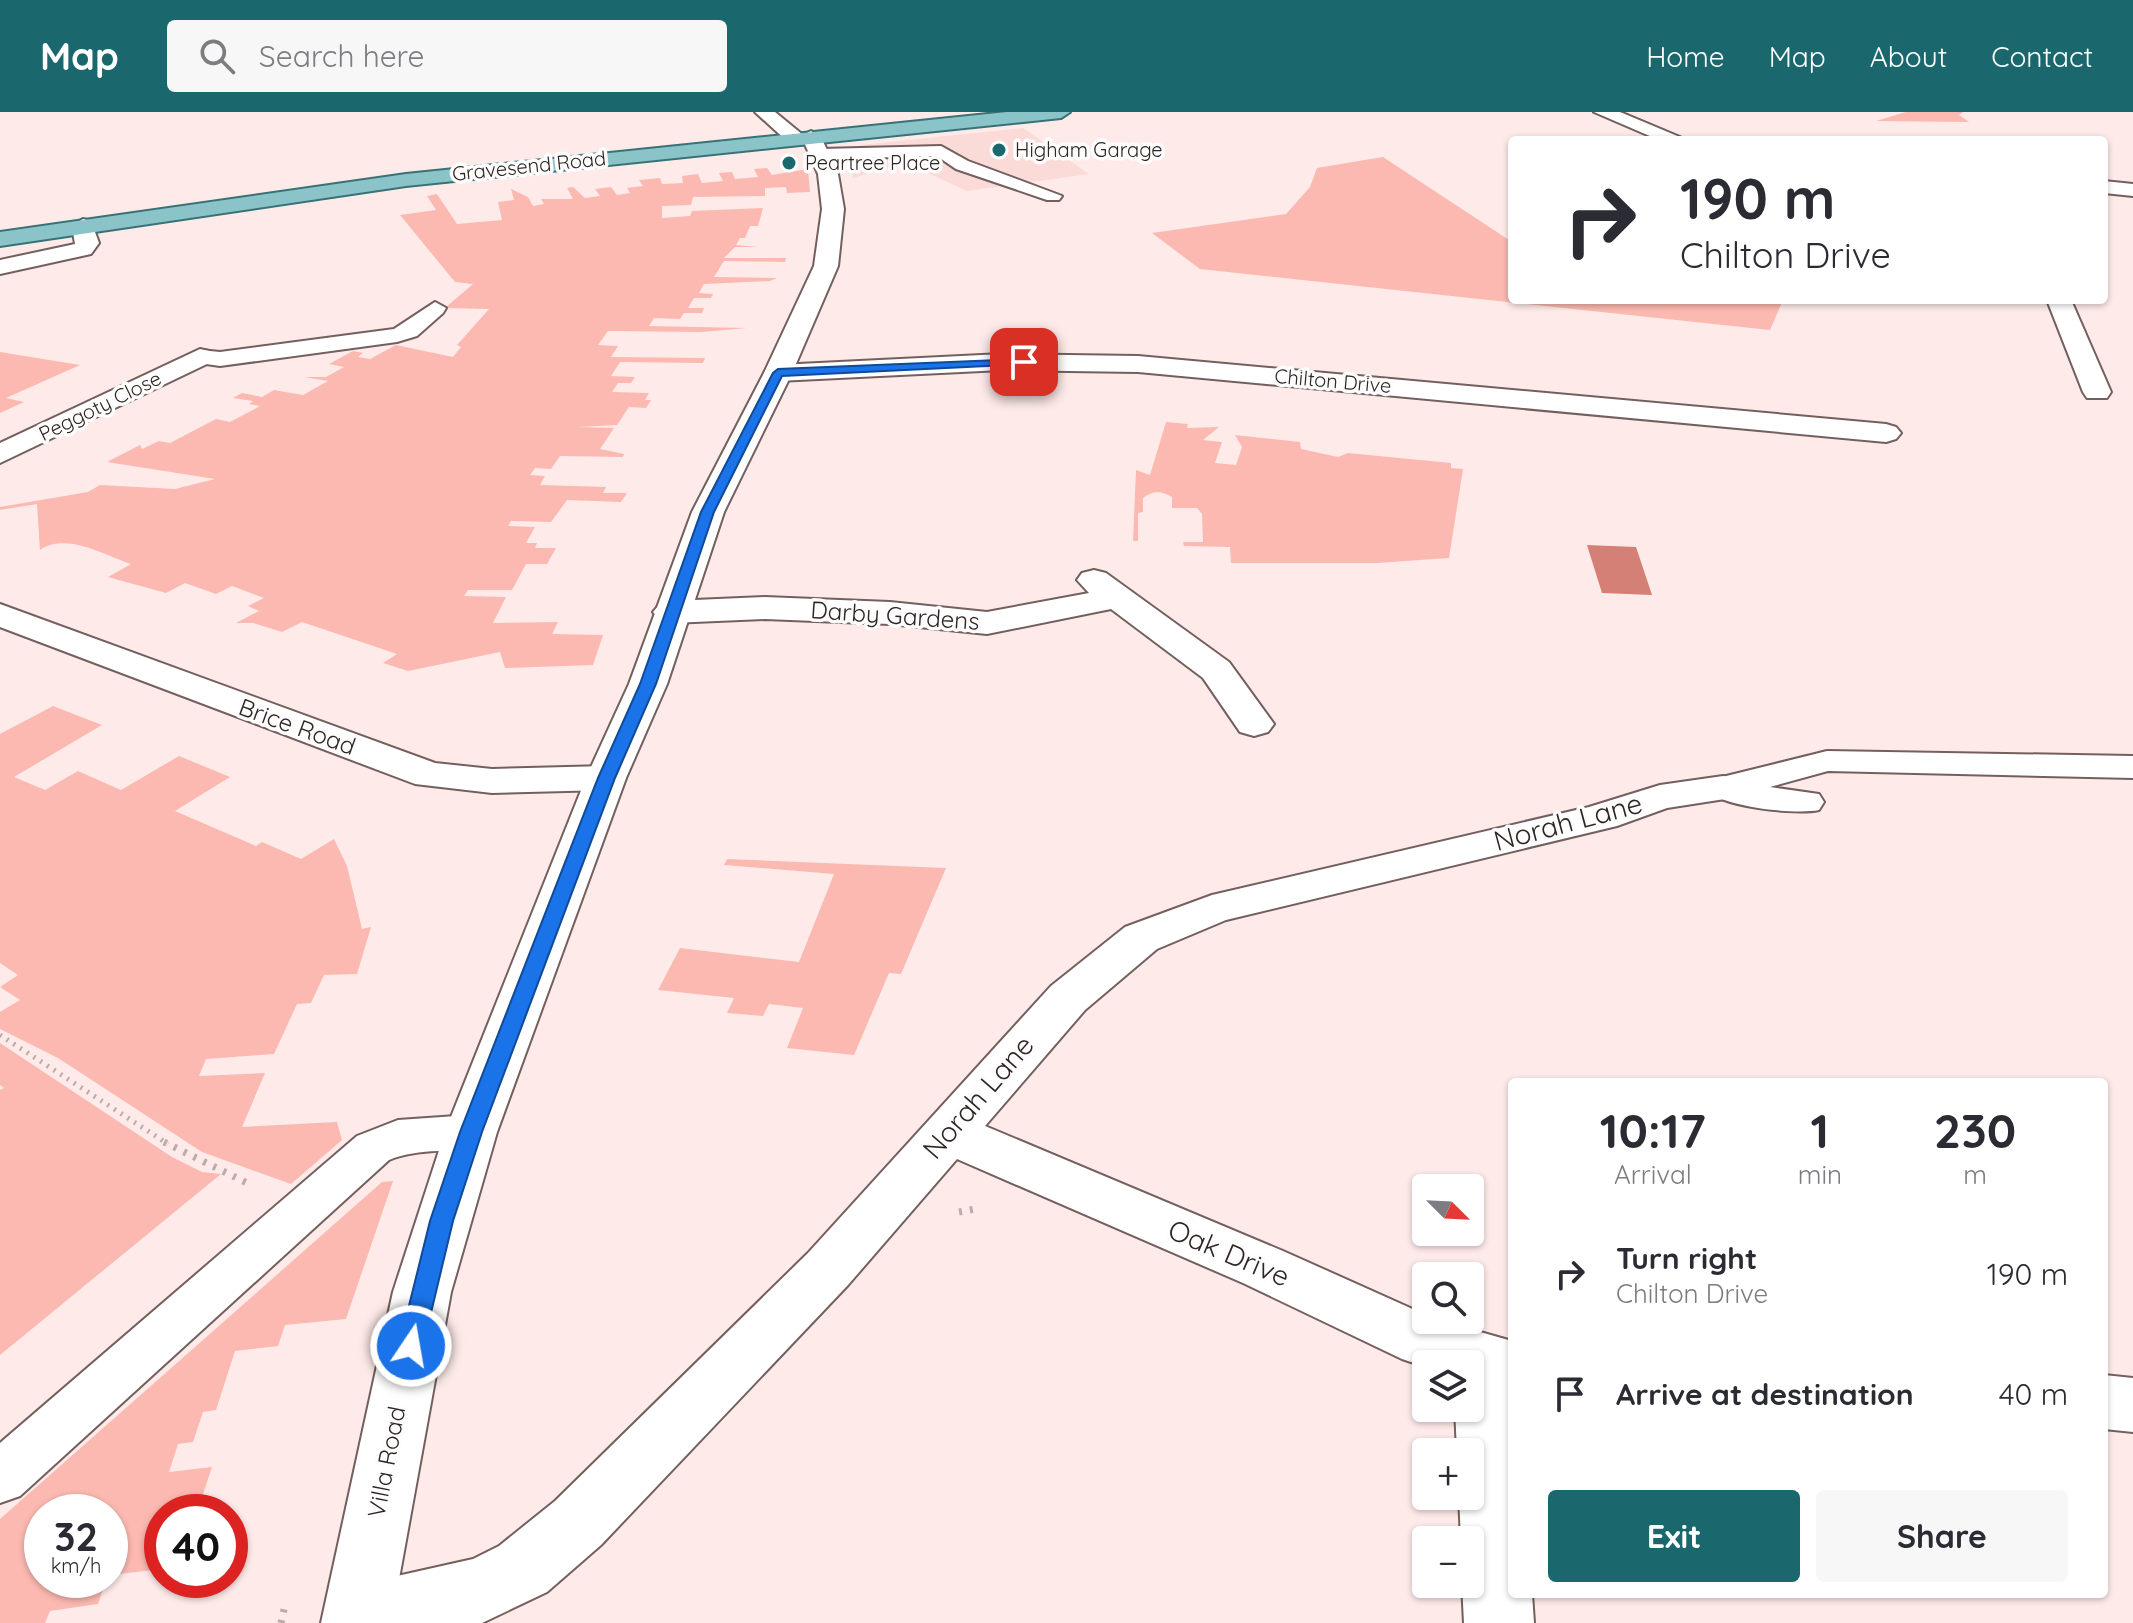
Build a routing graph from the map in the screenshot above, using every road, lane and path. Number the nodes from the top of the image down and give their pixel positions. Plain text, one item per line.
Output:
1 (764, 112) edge
2 (1061, 112) edge
3 (1603, 112) edge
4 (1660, 136) edge
5 (809, 143) junction
6 (2108, 187) edge
7 (2133, 190) edge
8 (1053, 196) dead end
9 (83, 226) junction
10 (0, 239) edge
11 (0, 267) edge
12 (2061, 304) edge
13 (435, 308) dead end
14 (200, 357) joint
15 (778, 373) junction
16 (2097, 392) dead end
17 (1887, 433) dead end
18 (0, 454) edge
19 (1087, 573) dead end
20 (1116, 598) junction
21 (671, 612) junction
22 (0, 615) edge
23 (1254, 724) dead end
24 (2133, 767) edge
25 (606, 778) junction
26 (1723, 788) junction
27 (1806, 802) dead end
28 (0, 1035) edge
29 (471, 1132) junction
30 (947, 1132) junction
31 (990, 1206) dead end
32 (302, 1209) junction
33 (948, 1215) dead end
34 (1497, 1363) edge
35 (2108, 1402) edge
36 (2133, 1405) edge
37 (0, 1478) edge
38 (288, 1593) dead end
39 (356, 1621) edge
40 (281, 1623) edge
41 (1499, 1623) edge

1 - 5 street
2 - 5 main road, Gravesend Road
3 - 4 street
5 - 8 lane
5 - 9 main road, Gravesend Road
5 - 15 street, Villa Road
6 - 7 street
9 - 10 main road, Gravesend Road
9 - 11 street
12 - 16 street
13 - 14 lane
14 - 18 street, Peggoty Close
15 - 17 street, Chilton Drive
15 - 21 street, Villa Road
19 - 20 street
20 - 21 street, Darby Gardens
20 - 23 street
21 - 25 street, Villa Road
22 - 25 street, Brice Road
24 - 26 lane
25 - 29 street, Villa Road
26 - 27 lane
26 - 30 street, Norah Lane
28 - 32 path
29 - 32 lane
29 - 39 street, Villa Road
30 - 34 street, Oak Drive
30 - 39 street, Norah Lane
31 - 33 path
32 - 37 lane
34 - 41 street
35 - 36 street
38 - 40 path

